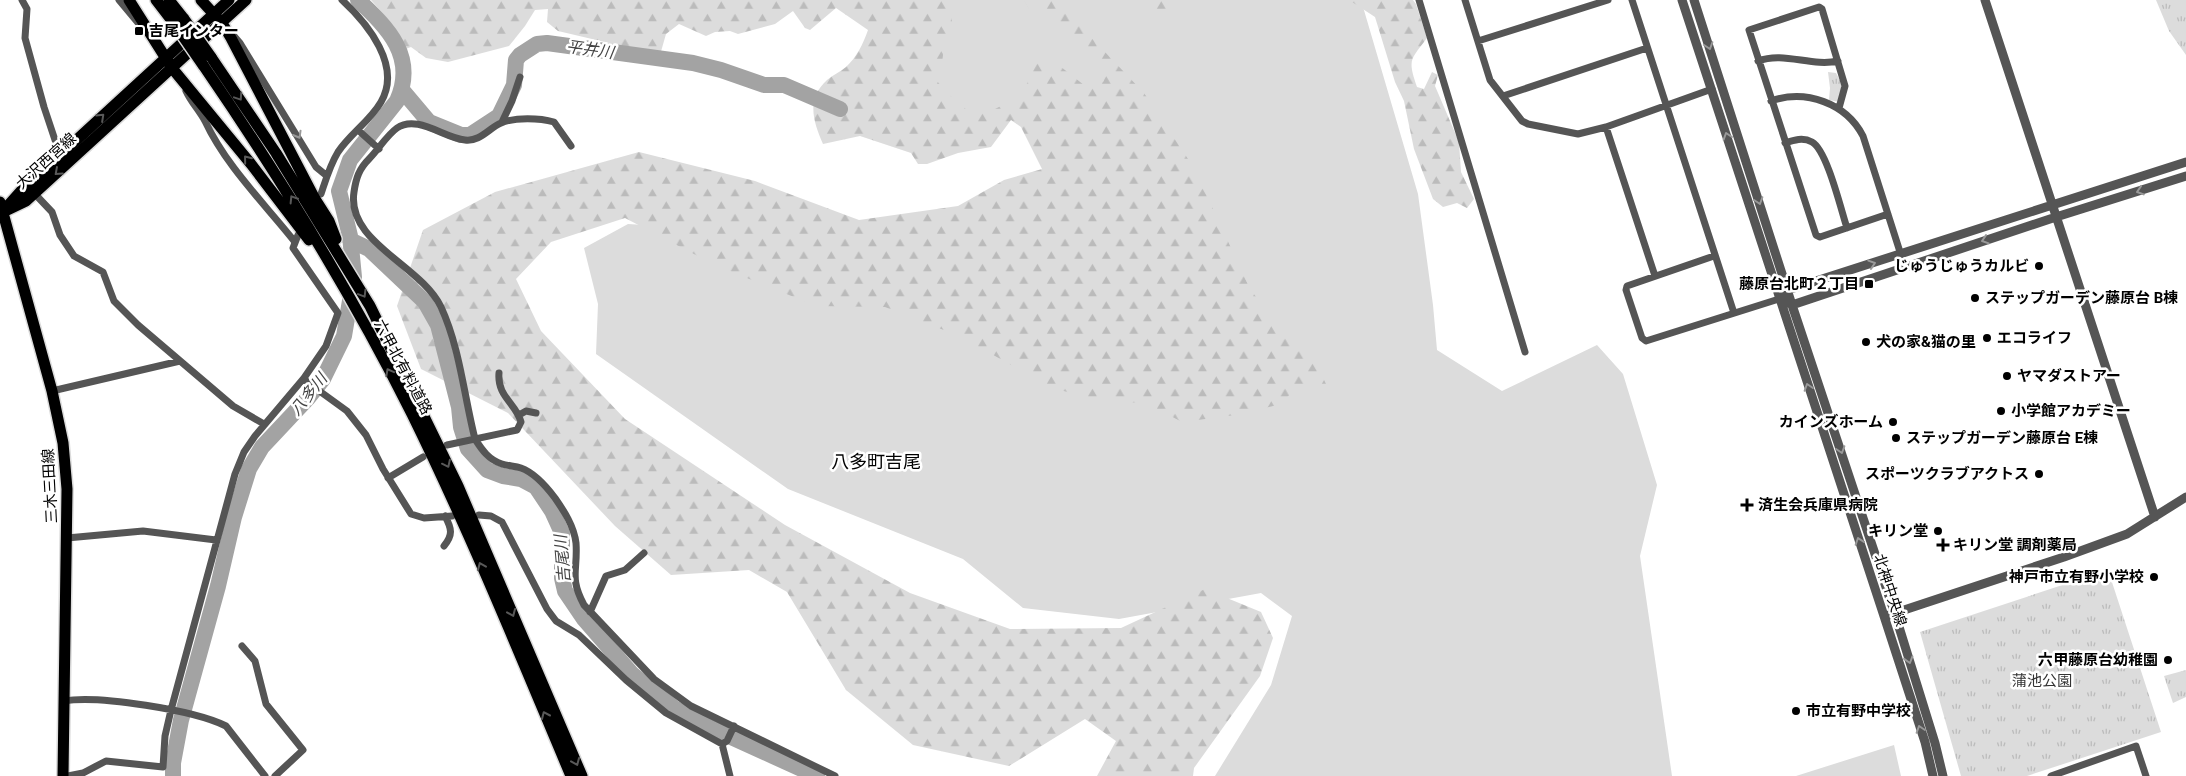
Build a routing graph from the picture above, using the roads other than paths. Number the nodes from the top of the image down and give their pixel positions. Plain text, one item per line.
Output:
1 (22, 0) edge
2 (119, 0) edge
3 (129, 0) edge
4 (156, 0) edge
5 (169, 0) edge
6 (201, 0) edge
7 (229, 0) edge
8 (246, 0) edge
9 (342, 0) edge
10 (1419, 0) edge
11 (1465, 0) edge
12 (1608, 0) edge
13 (1632, 0) edge
14 (1682, 0) edge
15 (1694, 0) edge
16 (1985, 0) edge
17 (218, 19) junction
18 (180, 23) junction
19 (1478, 42) junction
20 (155, 44) junction
21 (1648, 48) junction
22 (207, 61) junction
23 (1758, 61) junction
24 (1838, 61) junction
25 (168, 63) junction
26 (520, 77) dead end
27 (184, 84) junction
28 (1712, 90) junction
29 (1503, 96) junction
30 (1771, 101) junction
31 (1666, 106) junction
32 (1839, 108) junction
33 (502, 122) junction
34 (1606, 127) junction
35 (359, 131) junction
36 (1785, 143) junction
37 (571, 146) dead end
38 (378, 148) junction
39 (60, 155) junction
40 (2186, 162) edge
41 (326, 176) junction
42 (2186, 176) edge
43 (34, 194) junction
44 (321, 194) dead end
45 (2052, 204) junction
46 (2, 207) edge
47 (1888, 214) junction
48 (2056, 217) junction
49 (1847, 228) junction
50 (1900, 255) junction
51 (1714, 256) junction
52 (347, 267) junction
53 (1655, 276) junction
54 (1788, 290) junction
55 (1779, 300) junction
56 (1792, 305) junction
57 (358, 312) junction
58 (1734, 313) junction
59 (1525, 352) dead end
60 (180, 361) junction
61 (499, 373) dead end
62 (306, 380) junction
63 (52, 391) junction
64 (536, 414) dead end
65 (519, 415) junction
66 (264, 424) junction
67 (473, 439) junction
68 (447, 445) dead end
69 (423, 457) dead end
70 (388, 478) junction
71 (2186, 497) edge
72 (479, 515) dead end
73 (2155, 517) junction
74 (67, 538) junction
75 (216, 540) junction
76 (444, 546) dead end
77 (644, 553) dead end
78 (590, 612) junction
79 (1895, 614) junction
80 (1884, 616) junction
81 (242, 646) dead end
82 (64, 701) junction
83 (173, 710) junction
84 (733, 728) junction
85 (724, 743) junction
86 (63, 776) edge
87 (68, 776) edge
88 (265, 776) edge
89 (275, 776) edge
90 (571, 776) edge
91 (582, 776) edge
92 (730, 776) edge
93 (835, 776) edge
94 (1934, 776) edge
95 (1943, 776) edge
96 (2051, 776) edge
97 (2146, 776) edge

1 - 39 street
2 - 20 street
3 - 20 main road
4 - 18 main road, 六甲北有料道路
5 - 18 main road, 六甲北有料道路
6 - 17 main road
7 - 17 main road, 大沢西宮線
8 - 17 main road, 大沢西宮線
9 - 35 street
10 - 59 street
11 - 19 street
12 - 19 street
13 - 21 street
14 - 28 street, 北神中央線
15 -> 54 street, 北神中央線
16 - 45 street
17 - 25 main road, 大沢西宮線
17 -> 41 street
17 - 52 main road
18 - 22 main road, 六甲北有料道路, bridge
19 - 29 street
20 - 25 main road
21 - 29 street
21 - 31 street
22 -> 52 main road, 六甲北有料道路
57 -> 22 main road, 六甲北有料道路
23 - 24 street
23 - 24 street
23 - 30 street
24 - 32 street
25 - 27 main road
39 -> 25 main road, 大沢西宮線
25 -> 43 main road, 大沢西宮線
26 - 33 street
57 -> 27 main road
27 - 62 street
28 - 31 street
55 -> 28 street, 北神中央線
29 - 34 street
30 - 32 street
30 - 36 street
31 - 34 street
31 - 51 street
32 - 47 street
33 - 37 street
33 - 38 street
34 - 53 street
35 - 38 street
35 - 41 street
36 - 49 street
36 - 49 street
38 - 67 street
39 - 46 main road, 大沢西宮線
40 - 45 street
41 - 44 street
42 -> 48 street
43 - 46 main road, 大沢西宮線
43 - 60 street
45 - 48 street
45 - 50 street
46 - 63 main road, 三木三田線
47 - 49 street
47 - 50 street
48 -> 56 street
48 - 73 street
54 -> 50 street
51 - 53 street
51 - 58 street
52 -> 91 main road, 六甲北有料道路
53 - 58 street
54 - 55 street
54 - 56 street, 北神中央線
55 - 56 street
55 - 58 street
80 -> 55 street, 北神中央線
56 -> 79 street, 北神中央線
90 -> 57 main road, 六甲北有料道路
60 - 63 street
60 - 66 street
61 - 65 street
62 - 66 street
62 - 70 street
63 - 74 main road, 三木三田線
64 - 65 street
65 - 67 street
66 - 75 street
67 - 68 street
67 - 78 street
69 - 70 street
70 - 76 street
71 - 73 street
72 - 85 street
73 - 79 street
74 - 75 street
74 - 82 main road, 三木三田線
75 - 83 street
77 - 78 street
78 - 84 street
79 - 80 street
79 -> 95 street, 北神中央線
94 -> 80 street, 北神中央線
81 - 89 street
82 - 83 street
82 - 86 main road, 三木三田線
83 - 87 street
83 - 88 street
84 - 85 street
84 - 93 street
85 - 92 street
96 - 97 street

